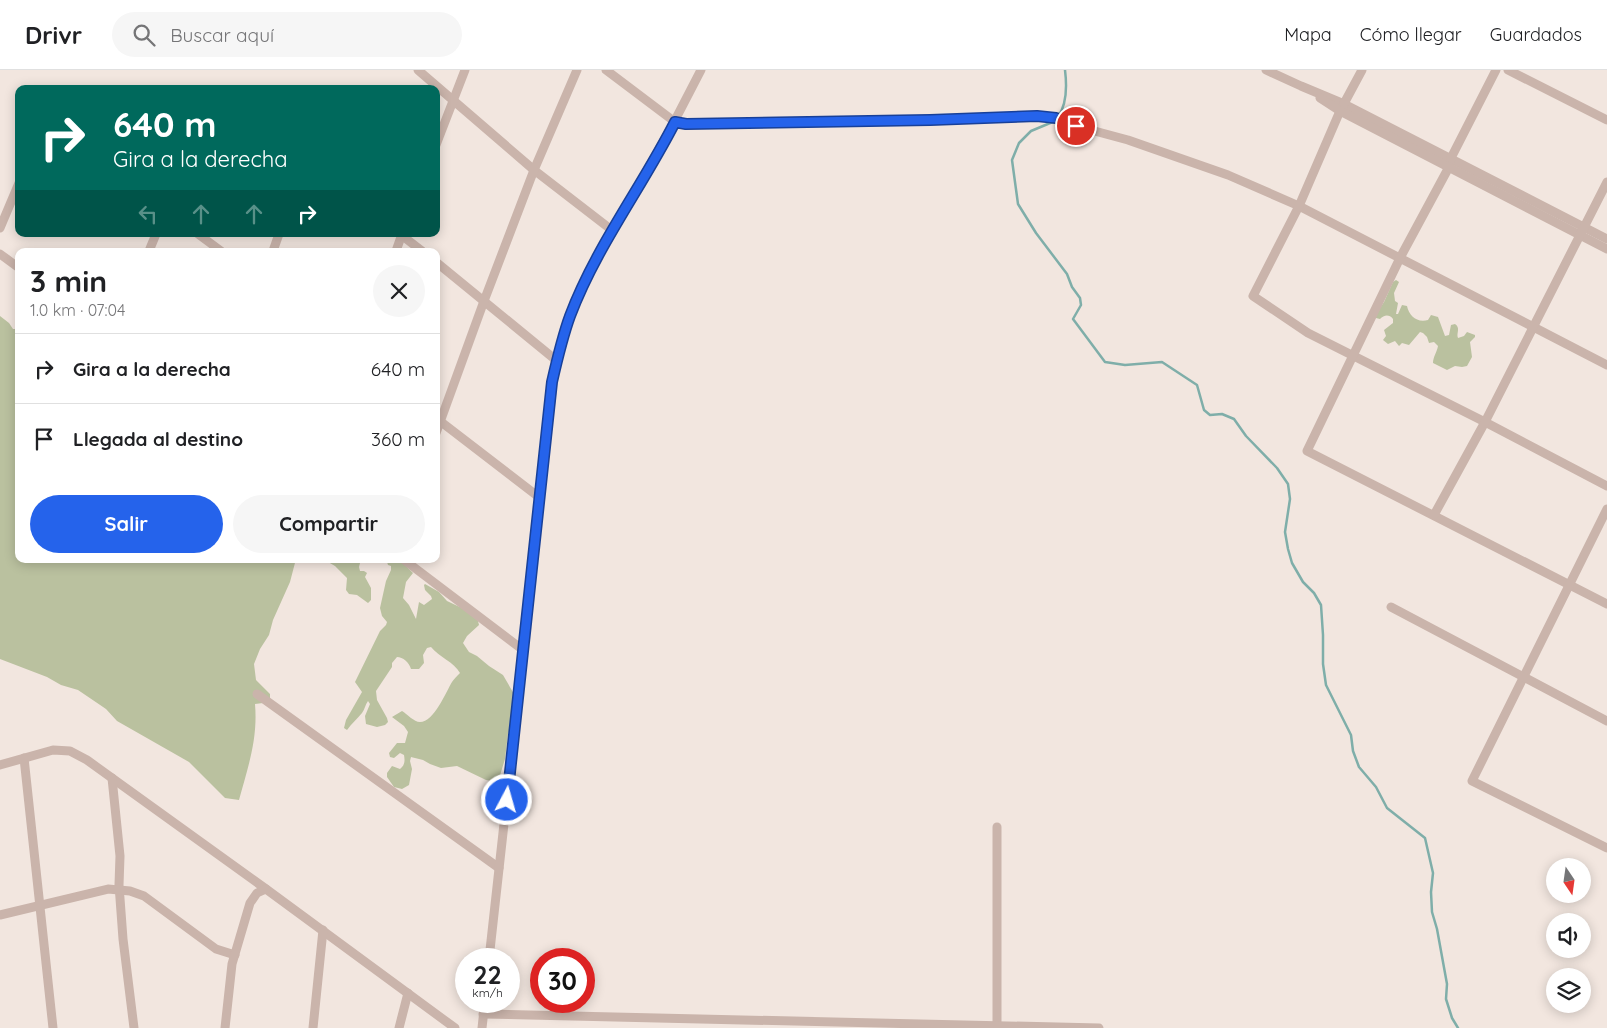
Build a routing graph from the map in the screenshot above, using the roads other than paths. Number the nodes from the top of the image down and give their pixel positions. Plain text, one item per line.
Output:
1 (418, 70) edge
2 (465, 70) edge
3 (577, 70) edge
4 (606, 70) edge
5 (701, 70) edge
6 (1266, 70) edge
7 (1362, 70) edge
8 (1496, 70) edge
9 (1508, 70) edge
10 (436, 85) edge
11 (440, 89) edge
12 (453, 100) junction
13 (1342, 107) junction
14 (1607, 120) edge
15 (675, 122) junction
16 (440, 134) edge
17 (1450, 162) junction
18 (534, 170) junction
19 (1607, 182) edge
20 (15, 192) edge
21 (1299, 206) junction
22 (0, 228) edge
23 (613, 231) junction
24 (1582, 231) junction
25 (202, 237) edge
26 (406, 237) edge
27 (1607, 239) edge
28 (217, 248) edge
29 (418, 248) edge
30 (1607, 249) edge
31 (0, 254) edge
32 (1400, 258) junction
33 (15, 265) edge
34 (440, 265) edge
35 (484, 301) junction
36 (1533, 327) junction
37 (1353, 355) junction
38 (557, 361) junction
39 (1607, 365) edge
40 (440, 414) edge
41 (440, 421) edge
42 (1485, 422) junction
43 (1607, 486) edge
44 (540, 498) junction
45 (1607, 509) edge
46 (1434, 515) junction
47 (409, 563) edge
48 (1569, 585) junction
49 (1607, 604) edge
50 (1391, 607) dead end
51 (523, 650) junction
52 (1523, 677) junction
53 (257, 694) dead end
54 (1607, 720) edge
55 (24, 758) junction
56 (0, 765) edge
57 (112, 778) junction
58 (997, 827) dead end
59 (1606, 846) edge
60 (499, 868) junction
61 (266, 889) junction
62 (119, 890) junction
63 (40, 906) junction
64 (0, 915) edge
65 (323, 930) junction
66 (490, 948) edge
67 (235, 955) junction
68 (408, 993) junction
69 (483, 1014) joint
70 (866, 1026) edge
71 (997, 1027) edge
72 (53, 1028) edge
73 (134, 1028) edge
74 (225, 1028) edge
75 (313, 1028) edge
76 (399, 1028) edge
77 (455, 1028) edge
78 (482, 1028) edge
79 (1099, 1028) edge

1 - 10 street
2 - 12 street
3 - 18 street
4 - 15 street
5 - 15 street
6 - 13 street
7 - 13 street
8 - 17 street
9 - 14 street
11 - 12 street
12 - 16 street
12 - 18 street
13 - 17 street
13 - 21 street
15 - 21 street
15 - 23 street
17 - 24 street
17 - 32 street
18 - 23 street
18 - 35 street
19 - 24 street
20 - 22 street
21 - 32 street
21 - 37 street
23 - 38 street
24 - 27 street
24 - 30 street
24 - 36 street
25 - 28 street
26 - 29 street
31 - 33 street
32 - 36 street
32 - 37 street
34 - 35 street
35 - 38 street
35 - 40 street
36 - 39 street
36 - 42 street
37 - 42 street
37 - 46 street
38 - 44 street
41 - 44 street
42 - 43 street
42 - 46 street
44 - 51 street
45 - 48 street
46 - 48 street
47 - 51 street
48 - 49 street
48 - 52 street
50 - 52 street
51 - 60 street
52 - 54 street
52 - 59 street
53 - 60 street
55 - 56 street
55 - 57 street
55 - 63 street
57 - 61 street
57 - 62 street
58 - 71 street
60 - 66 street
61 - 65 street
61 - 67 street
62 - 63 street
62 - 67 street
62 - 73 street
63 - 64 street
63 - 72 street
65 - 68 street
65 - 75 street
67 - 74 street
68 - 76 street
68 - 77 street
69 - 70 street
69 - 78 street
70 - 71 street
71 - 79 street

